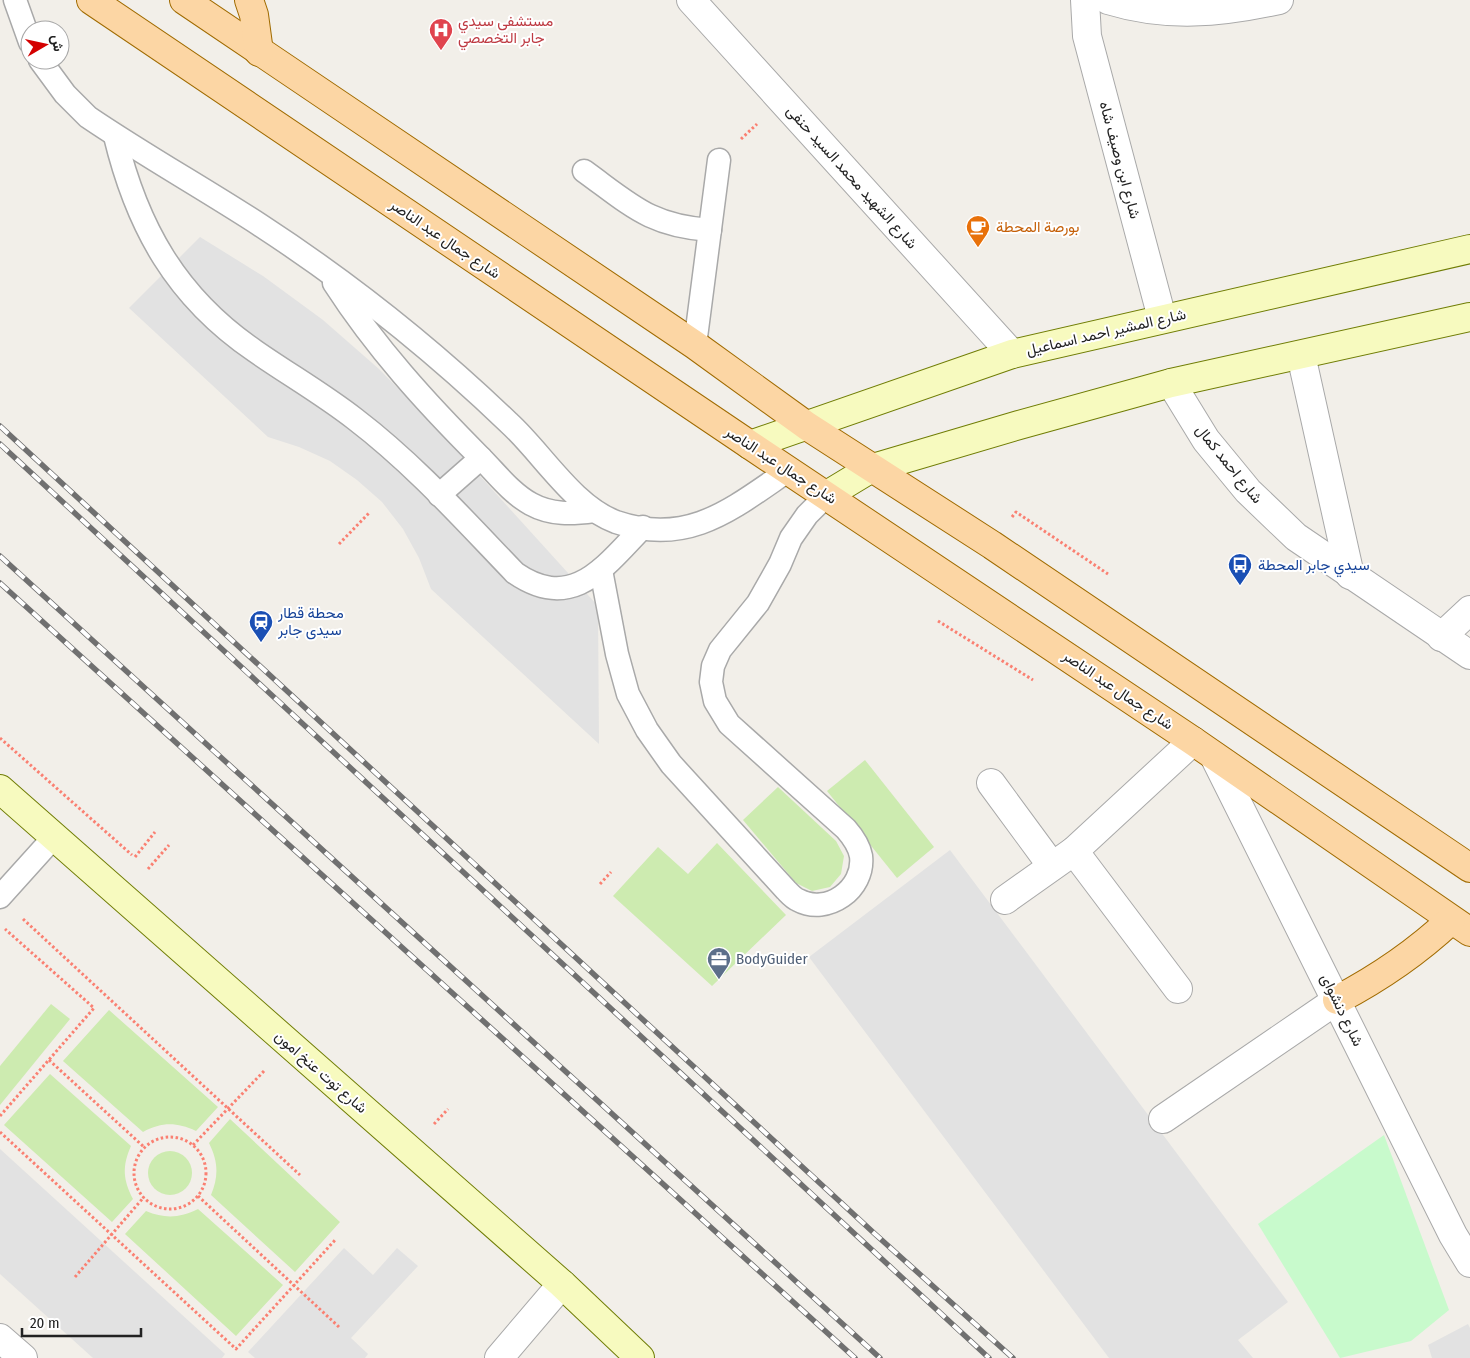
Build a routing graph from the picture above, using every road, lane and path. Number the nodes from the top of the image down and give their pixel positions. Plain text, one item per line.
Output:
1 (15, 0) edge
2 (91, 0) edge
3 (184, 0) edge
4 (249, 0) edge
5 (691, 0) edge
6 (1085, 0) edge
7 (1108, 0) edge
8 (1279, 0) edge
9 (22, 20) edge
10 (260, 52) junction
11 (47, 70) edge
12 (783, 101) junction
13 (115, 136) junction
14 (719, 160) joint
15 (584, 171) dead end
16 (710, 230) junction
17 (1470, 249) edge
18 (325, 270) junction
19 (1470, 317) edge
20 (1162, 318) junction
21 (695, 345) junction
22 (1012, 354) junction
23 (1301, 355) junction
24 (1172, 383) junction
25 (808, 426) junction
26 (750, 445) junction
27 (481, 458) junction
28 (870, 469) junction
29 (789, 470) junction
30 (439, 495) junction
31 (827, 495) junction
32 (594, 511) junction
33 (370, 512) dead end
34 (1016, 512) dead end
35 (643, 527) junction
36 (339, 544) dead end
37 (601, 570) junction
38 (1108, 574) dead end
39 (1350, 575) junction
40 (1470, 610) edge
41 (938, 621) dead end
42 (1441, 637) junction
43 (1470, 656) edge
44 (1033, 680) dead end
45 (1193, 740) junction
46 (1214, 756) junction
47 (991, 783) dead end
48 (0, 789) edge
49 (155, 832) dead end
50 (54, 837) junction
51 (169, 844) dead end
52 (135, 858) dead end
53 (1063, 859) junction
54 (1470, 868) edge
55 (148, 869) dead end
56 (611, 872) dead end
57 (600, 884) dead end
58 (0, 897) edge
59 (1005, 900) dead end
60 (22, 919) dead end
61 (2, 926) dead end
62 (1461, 926) edge
63 (1178, 989) dead end
64 (1338, 1000) junction
65 (290, 1045) junction
66 (49, 1060) junction
67 (228, 1109) junction
68 (448, 1109) dead end
69 (0, 1116) edge
70 (1163, 1119) dead end
71 (434, 1124) dead end
72 (0, 1132) edge
73 (193, 1145) junction
74 (144, 1147) junction
75 (300, 1175) dead end
76 (198, 1196) junction
77 (144, 1197) junction
78 (111, 1235) junction
79 (336, 1239) dead end
80 (1470, 1263) edge
81 (74, 1277) dead end
82 (562, 1284) junction
83 (295, 1285) junction
84 (340, 1327) dead end
85 (0, 1338) edge
86 (23, 1358) edge
87 (498, 1358) edge
88 (640, 1358) edge

1 - 9 lane
2 - 26 main road, شارع جمال عبد الناصر
3 - 10 main road
4 - 10 main road
5 - 12 street, شارع الشهيد محمد السيد حنفى
6 - 20 street, شارع ابن وصيف شاه
7 - 8 street
10 - 21 main road
11 - 13 lane
12 - 14 path
12 - 22 street, شارع الشهيد محمد السيد حنفى
13 - 18 lane
13 - 30 lane
14 - 16 lane
15 - 16 lane
16 - 21 lane
17 - 20 main road, شارع المشير احمد اسماعيل
18 - 27 lane
18 - 32 lane
19 - 23 main road
20 - 22 main road, شارع المشير احمد اسماعيل
21 - 25 main road
22 - 25 main road, شارع المشير احمد اسماعيل
23 - 24 main road
23 - 39 street
24 - 28 main road
24 - 39 street, شارع احمد كمال
25 - 26 main road, شارع المشير احمد اسماعيل
25 - 28 main road
26 - 29 main road, شارع جمال عبد الناصر
27 - 30 lane
27 - 32 lane
28 - 31 main road
28 - 54 main road
29 - 31 main road, شارع جمال عبد الناصر
29 - 35 lane
30 - 37 lane
31 - 37 lane
31 - 45 main road, شارع جمال عبد الناصر
32 - 35 lane
33 - 36 path
34 - 38 path
35 - 37 lane
39 - 42 street, شارع احمد كمال
40 - 42 street
41 - 44 path
42 - 43 street, شارع احمد كمال
45 - 46 main road, شارع جمال عبد الناصر
45 - 53 street
46 - 62 main road, شارع جمال عبد الناصر
46 - 64 street, شارع دنشواى
47 - 53 street
48 - 50 main road, شارع توت عنخ امون
49 - 52 path
50 - 58 lane
50 - 65 main road, شارع توت عنخ امون
51 - 55 path
53 - 59 street
53 - 63 street
56 - 57 path
60 - 67 path
61 - 66 path
62 - 64 main road
64 - 70 street
64 - 80 street, شارع دنشواى
65 - 67 path
65 - 82 main road, شارع توت عنخ امون
66 - 69 path
66 - 74 path
67 - 73 path
67 - 75 path
68 - 71 path
72 - 78 path
73 - 74 path
73 - 76 path
74 - 77 path
76 - 77 path
76 - 83 path
77 - 78 path
78 - 81 path
78 - 83 path
79 - 83 path
82 - 87 street
82 - 88 main road, شارع توت عنخ امون
83 - 84 path
85 - 86 street

